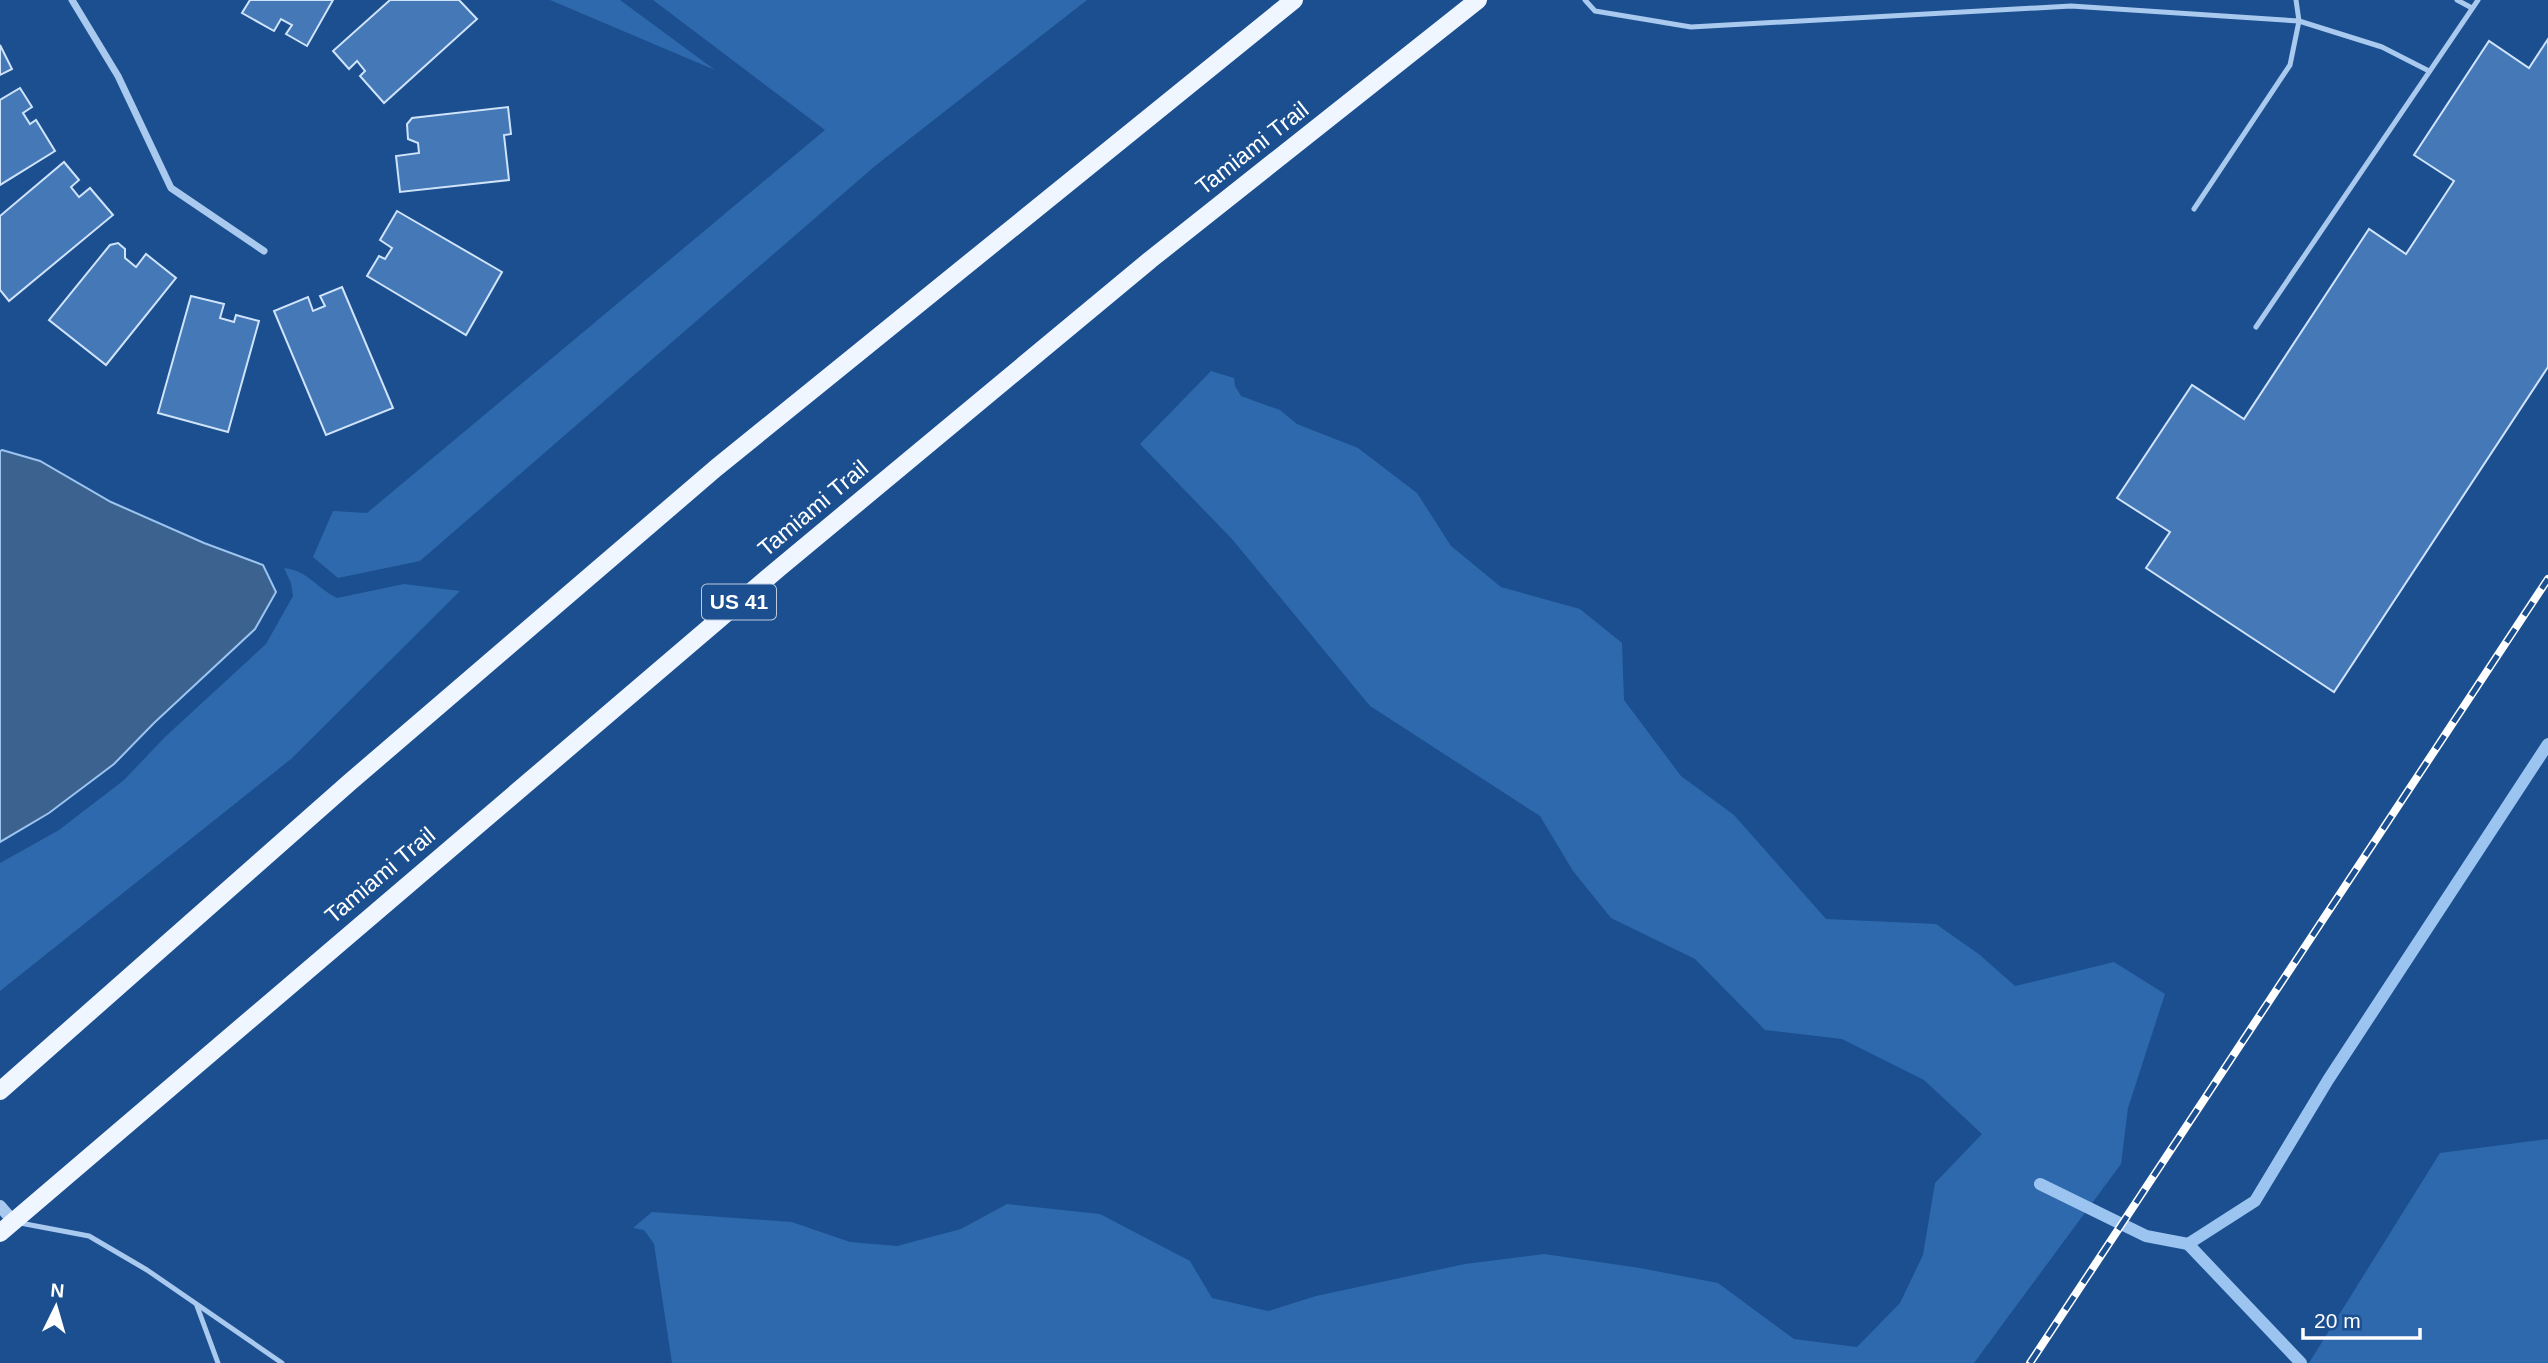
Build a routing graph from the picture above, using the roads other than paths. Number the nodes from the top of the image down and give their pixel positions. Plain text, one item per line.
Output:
1 (72, 0) edge
2 (1294, 0) edge
3 (1478, 0) edge
4 (1585, 0) edge
5 (2296, 0) edge
6 (2457, 0) edge
7 (2478, 0) edge
8 (2472, 8) junction
9 (2299, 21) junction
10 (2429, 71) junction
11 (2194, 209) dead end
12 (264, 251) dead end
13 (2256, 327) dead end
14 (0, 1091) edge
15 (0, 1206) edge
16 (7, 1227) edge
17 (197, 1306) junction
18 (218, 1363) edge
19 (282, 1363) edge

1 - 12 street
2 - 14 main road
3 - 16 main road, Tamiami Trail / US 41
4 - 9 lane
5 - 9 lane
6 - 8 lane
7 - 8 lane
8 - 10 lane
9 - 10 lane
9 - 11 lane
10 - 13 lane
15 - 16 street
16 - 17 lane
17 - 18 lane
17 - 19 lane

